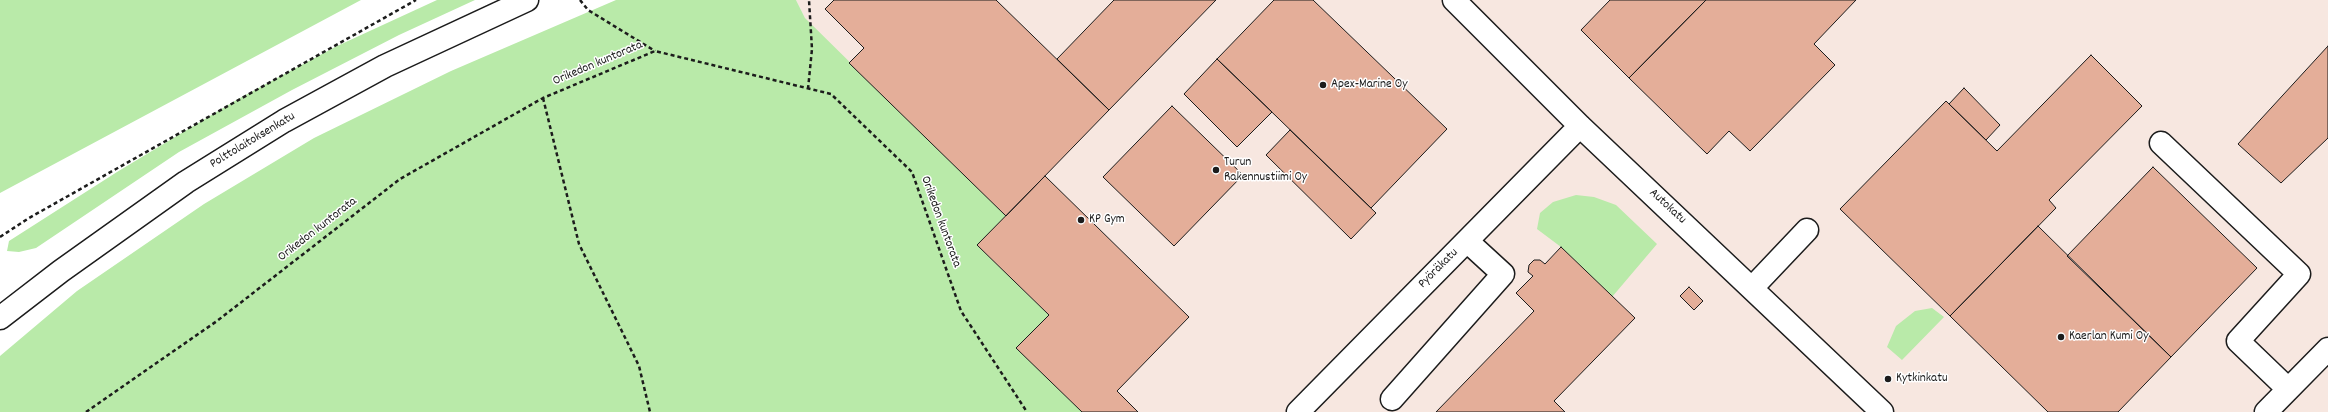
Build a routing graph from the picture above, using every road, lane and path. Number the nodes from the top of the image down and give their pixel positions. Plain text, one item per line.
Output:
1 (416, 0) edge
2 (527, 0) edge
3 (580, 0) edge
4 (809, 0) edge
5 (1454, 0) edge
6 (655, 51) junction
7 (808, 89) junction
8 (543, 98) junction
9 (1580, 126) junction
10 (2161, 143) dead end
11 (1807, 230) dead end
12 (0, 237) edge
13 (1467, 241) junction
14 (1752, 288) junction
15 (0, 318) edge
16 (2328, 349) edge
17 (2288, 389) junction
18 (1392, 399) dead end
19 (86, 412) edge
20 (650, 412) edge
21 (1027, 412) edge
22 (1298, 412) edge
23 (1882, 412) edge
24 (2266, 412) edge

1 - 12 path
2 - 15 street, Polttolaitoksenkatu
3 - 6 path
4 - 7 path
5 - 9 street, Autokatu
6 - 7 path, Orikedon kuntorata
6 - 8 path, Orikedon kuntorata
7 - 21 path, Orikedon kuntorata
8 - 19 path, Orikedon kuntorata
8 - 20 path
9 - 13 street, Pyöräkatu
9 - 14 street, Autokatu
10 - 17 street
11 - 14 street
13 - 18 street
13 - 22 street, Pyöräkatu
14 - 23 street, Autokatu
16 - 17 street
17 - 24 street

